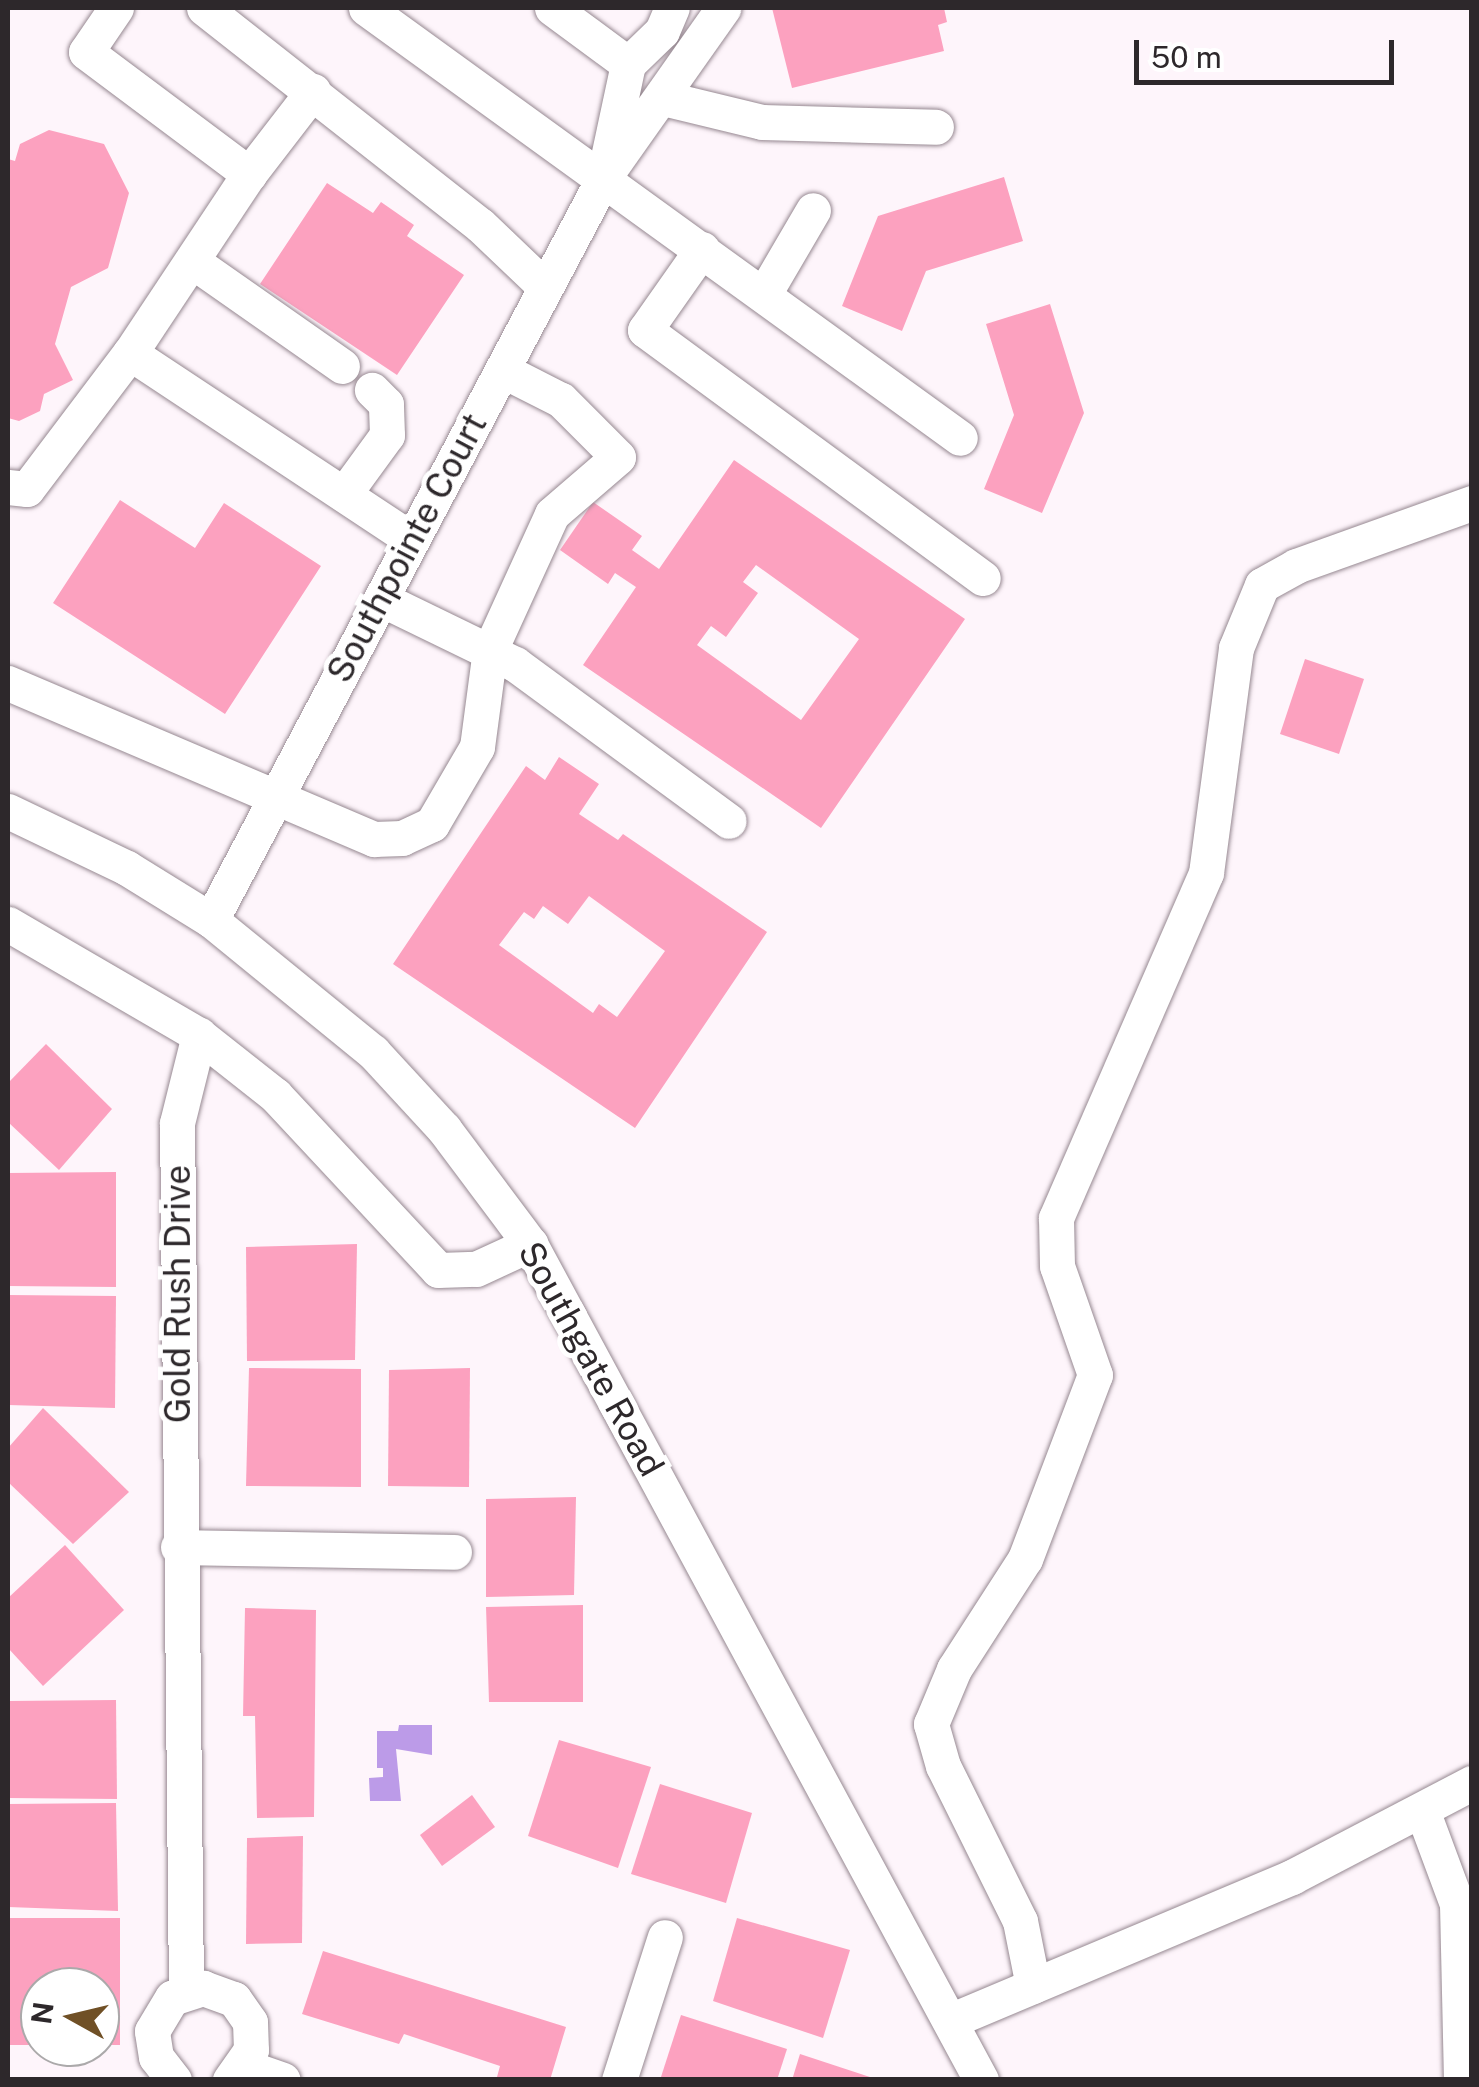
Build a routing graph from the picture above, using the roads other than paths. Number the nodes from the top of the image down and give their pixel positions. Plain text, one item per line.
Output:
1 (116, 8) edge
2 (204, 8) edge
3 (366, 8) edge
4 (552, 8) edge
5 (672, 8) edge
6 (723, 8) edge
7 (628, 64) junction
8 (313, 91) junction
9 (663, 98) junction
10 (936, 128) dead end
11 (250, 174) junction
12 (604, 178) junction
13 (813, 210) dead end
14 (702, 249) junction
15 (192, 260) junction
16 (546, 287) junction
17 (764, 294) junction
18 (130, 353) junction
19 (342, 366) dead end
20 (502, 370) junction
21 (372, 390) dead end
22 (960, 438) dead end
23 (8, 488) edge
24 (344, 494) junction
25 (1472, 503) edge
26 (412, 540) junction
27 (983, 578) dead end
28 (380, 599) junction
29 (490, 650) junction
30 (8, 684) edge
31 (277, 796) junction
32 (8, 810) edge
33 (728, 822) dead end
34 (212, 920) junction
35 (8, 924) edge
36 (199, 1034) junction
37 (530, 1244) junction
38 (178, 1547) junction
39 (454, 1552) dead end
40 (1472, 1784) edge
41 (1422, 1810) junction
42 (665, 1937) dead end
43 (1033, 1986) junction
44 (186, 1991) junction
45 (952, 2020) junction
46 (237, 2073) edge
47 (174, 2080) edge
48 (283, 2080) edge
49 (619, 2080) edge
50 (981, 2080) edge
51 (1461, 2080) edge

1 - 11 street
2 - 8 street
3 - 12 street
4 - 7 street
5 - 7 street
6 - 9 street
7 - 12 street
8 - 11 street
8 - 16 street
9 - 10 street
9 - 12 street
11 - 15 street
12 - 14 street
12 - 16 street, Southpointe Court
13 - 17 street
14 - 17 street
14 - 27 street
15 - 18 street
15 - 19 street
16 - 20 street, Southpointe Court
17 - 22 street
18 - 23 street
18 - 24 street
20 - 26 street, Southpointe Court
20 - 29 street
21 - 24 street
24 - 26 street
25 - 43 street
26 - 28 street, Southpointe Court
28 - 29 street
28 - 31 street, Southpointe Court
29 - 31 street
29 - 33 street
30 - 31 street
31 - 34 street, Southpointe Court
32 - 34 street, Southgate Road
34 - 37 street, Southgate Road
35 - 36 street
36 - 37 street
36 - 38 street, Gold Rush Drive
37 - 45 street, Southgate Road
38 - 39 street
38 - 44 street, Gold Rush Drive
40 - 41 street
41 - 43 street
41 - 51 street
42 - 49 street
43 - 45 street
44 - 46 street
44 - 47 street
45 - 50 street, Southgate Road
46 - 48 street

